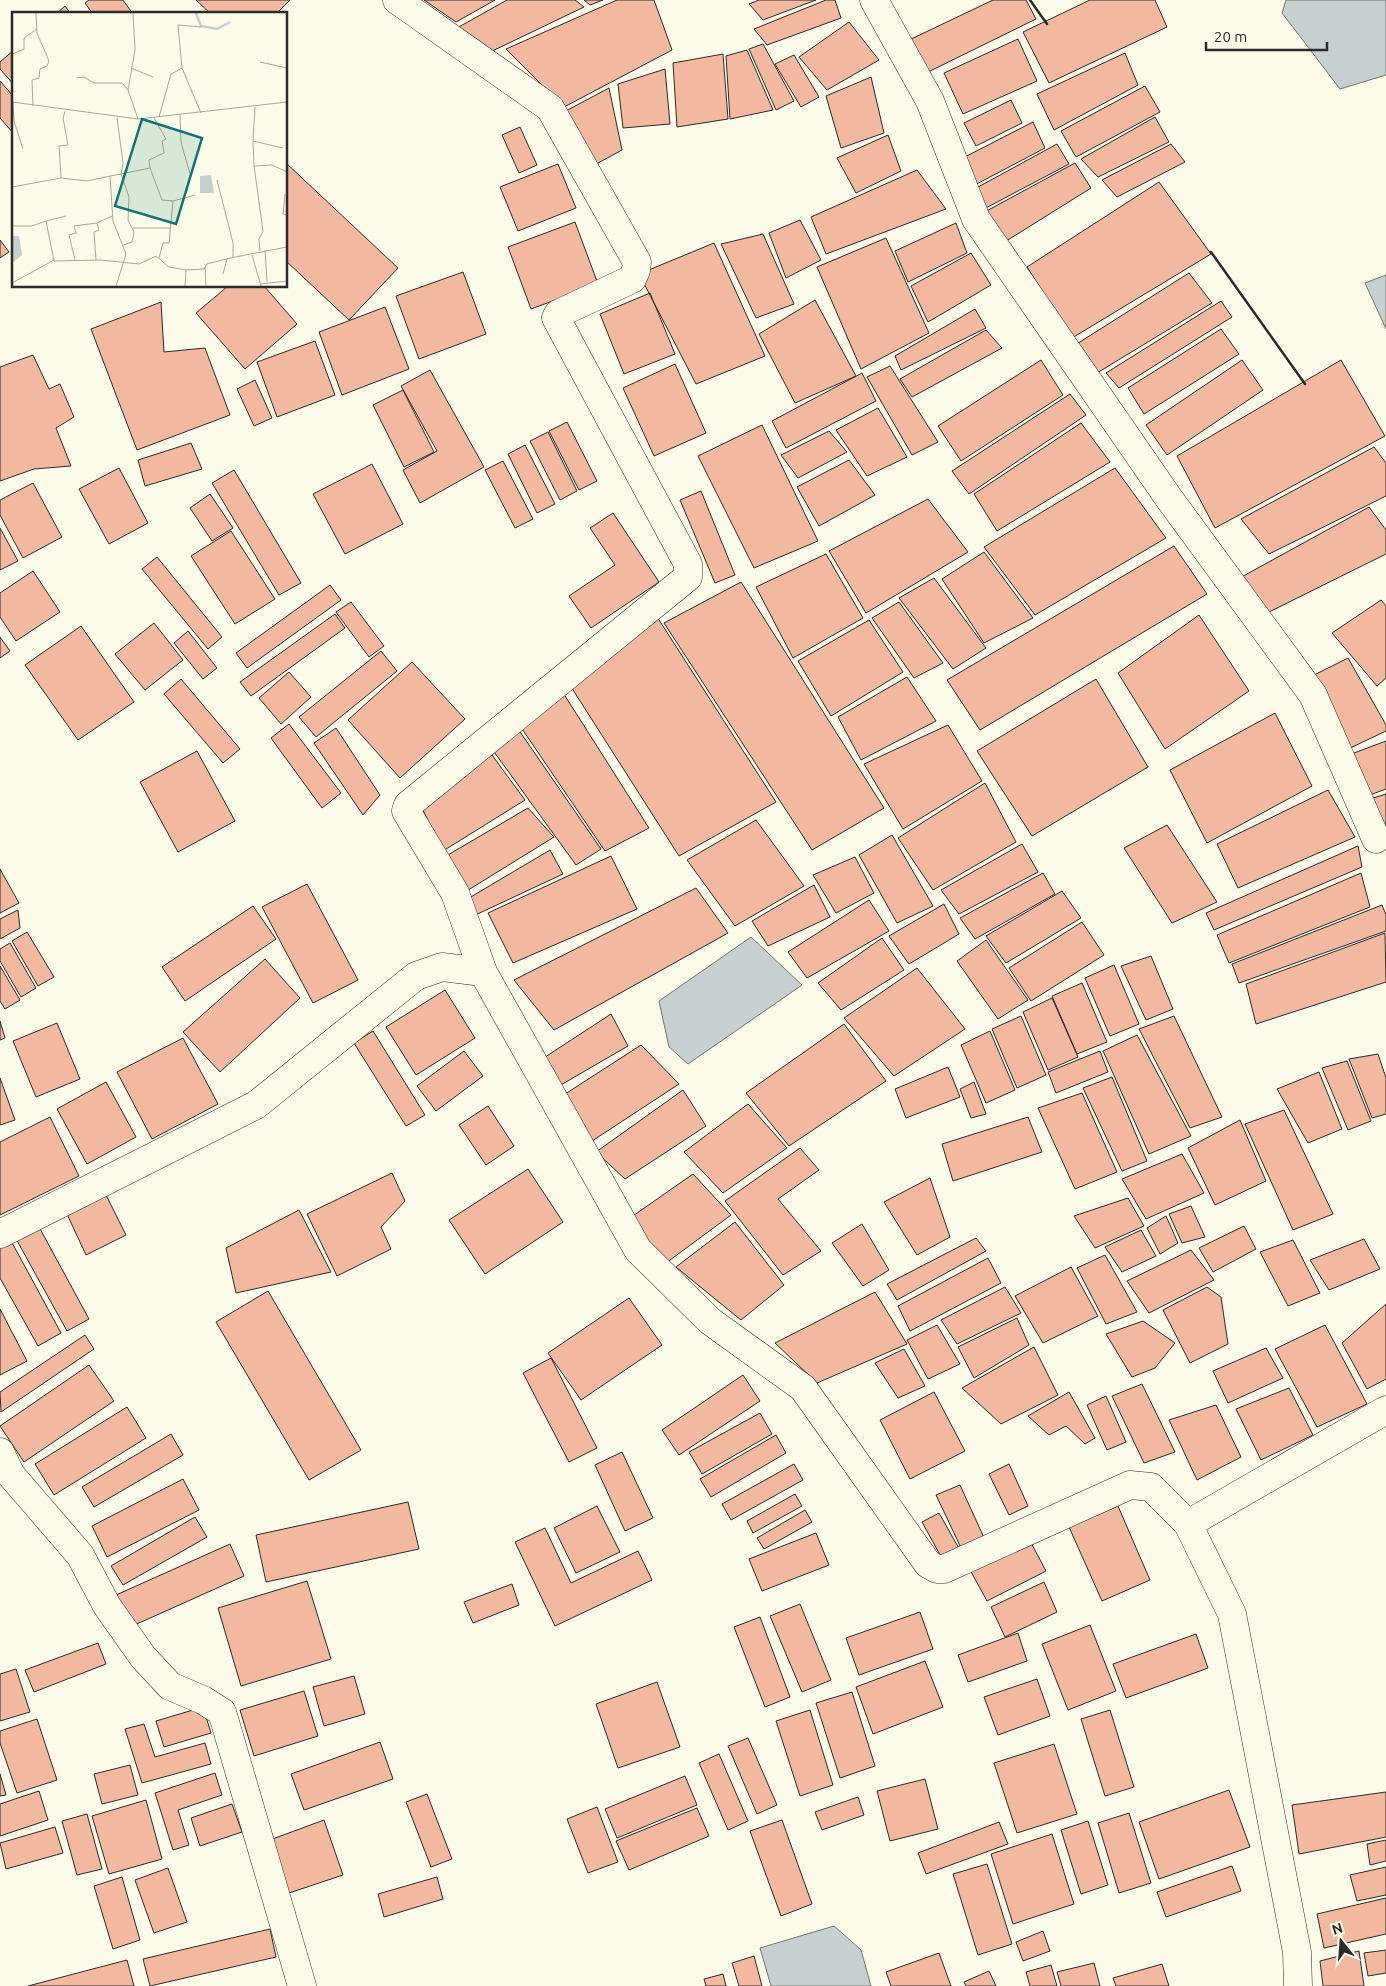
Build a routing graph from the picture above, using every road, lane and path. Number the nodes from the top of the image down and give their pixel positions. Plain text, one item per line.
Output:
1 (397, 0) edge
2 (874, 0) edge
3 (1376, 839) dead end
4 (483, 972) junction
5 (0, 1234) edge
6 (1386, 1410) edge
7 (0, 1452) edge
8 (1188, 1524) junction
9 (302, 1986) edge
10 (1298, 1986) edge

1 - 4 street
2 - 3 street
4 - 5 street
4 - 8 street
6 - 8 street
7 - 9 street
8 - 10 street

